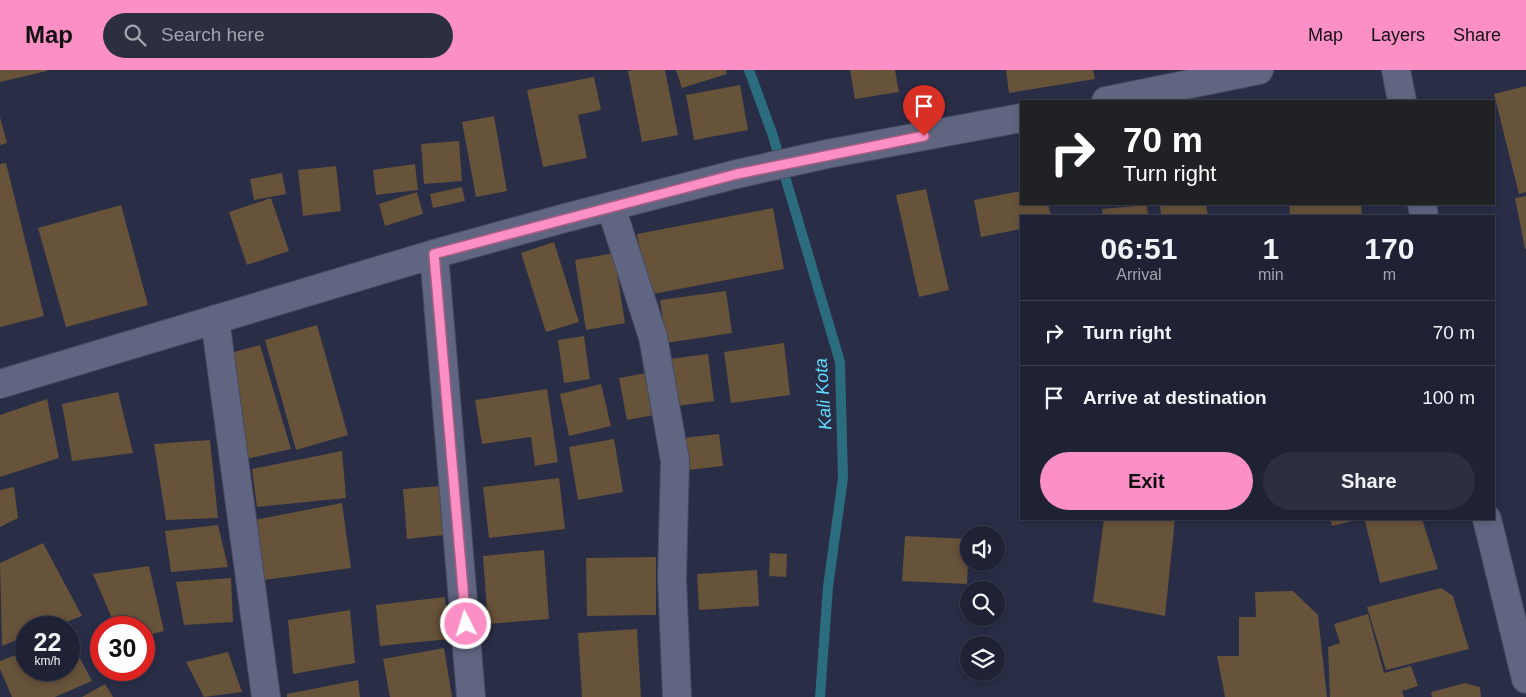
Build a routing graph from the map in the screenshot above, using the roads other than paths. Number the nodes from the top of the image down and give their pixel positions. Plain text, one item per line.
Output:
1 (1259, 70) edge
2 (1396, 70) edge
3 (1111, 100) edge
4 (1402, 100) edge
5 (1020, 118) edge
6 (610, 207) junction
7 (434, 254) junction
8 (215, 319) junction
9 (0, 384) edge
10 (1487, 520) edge
11 (1526, 679) edge
12 (266, 697) edge
13 (471, 697) edge
14 (677, 697) edge

1 - 3 street
2 - 4 street
5 - 6 street
6 - 7 street
6 - 14 street
7 - 8 street
7 - 13 street
8 - 9 street
8 - 12 street
10 - 11 street

